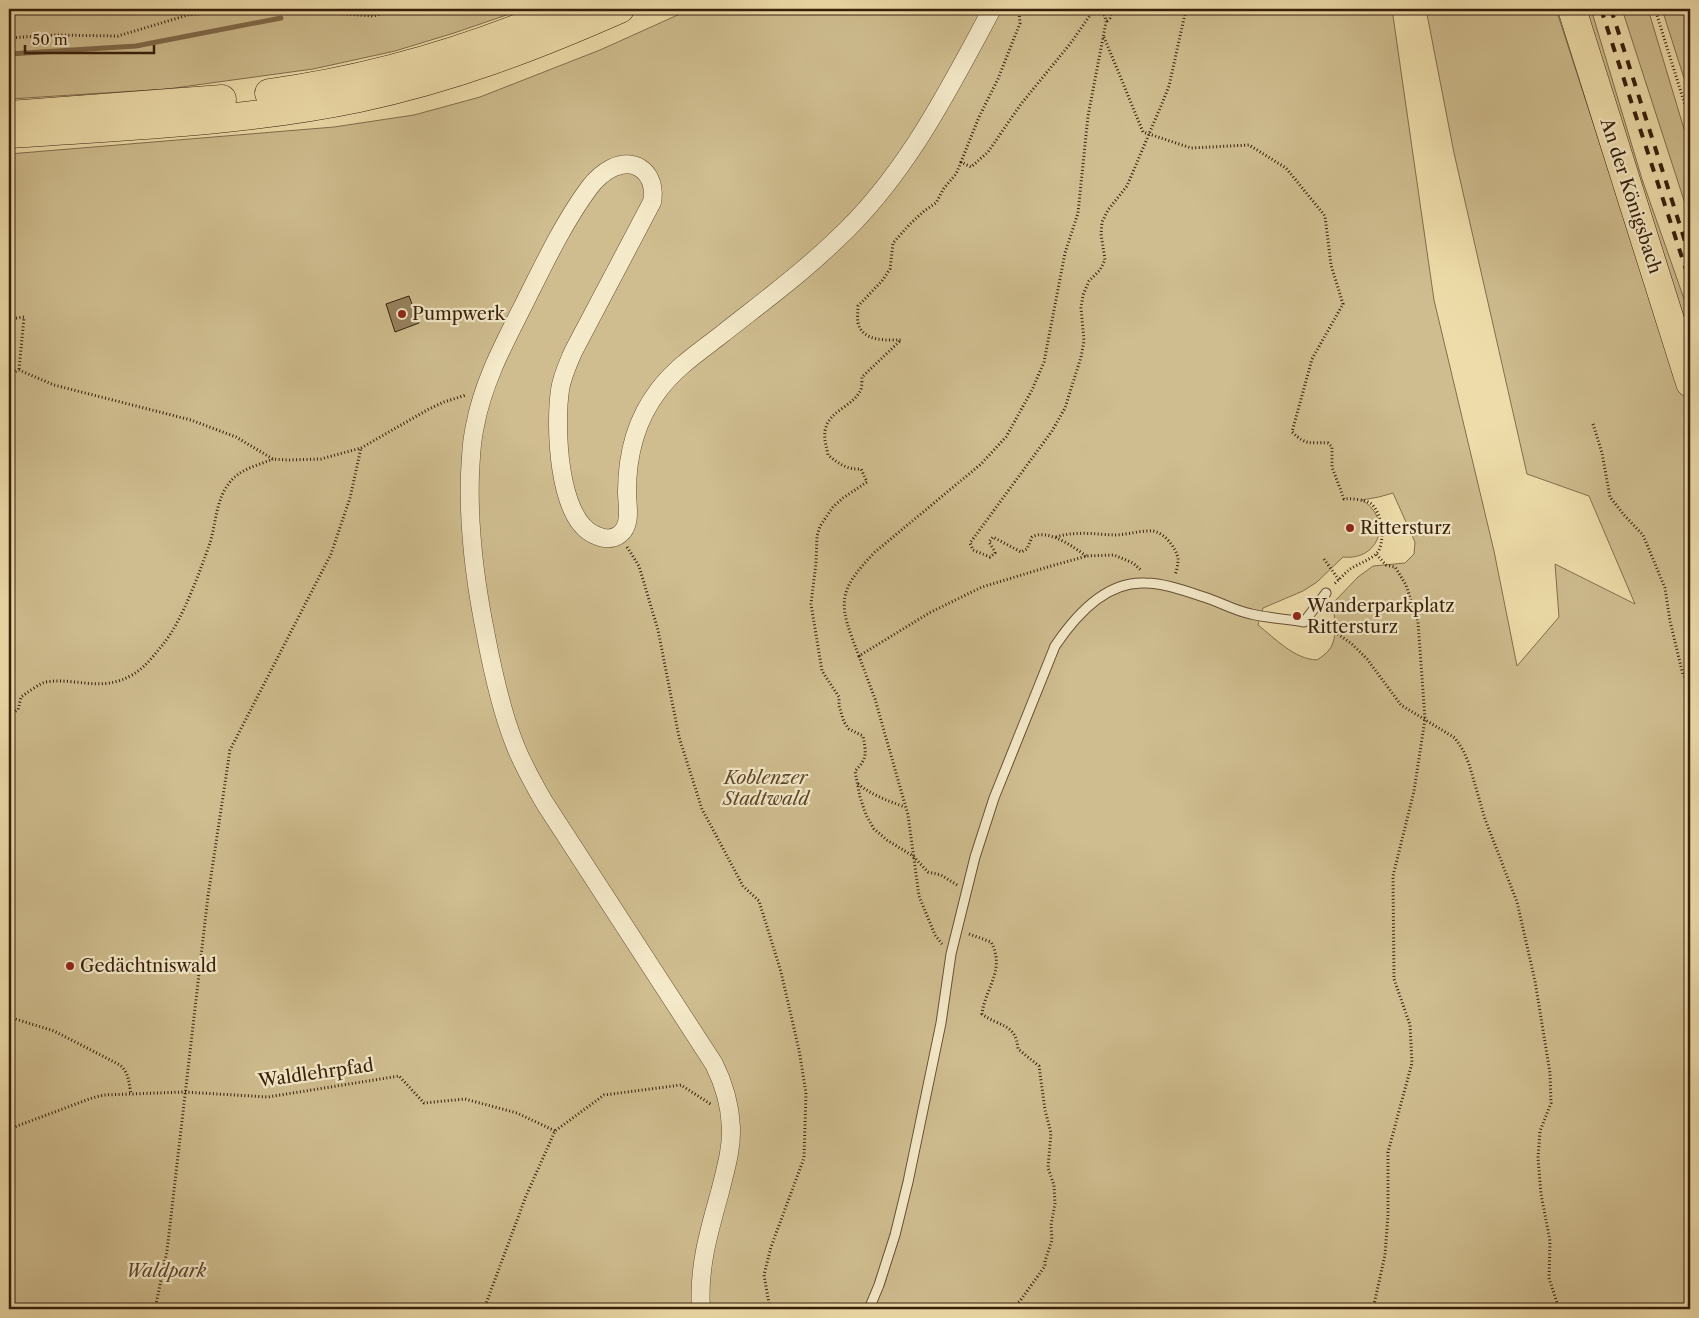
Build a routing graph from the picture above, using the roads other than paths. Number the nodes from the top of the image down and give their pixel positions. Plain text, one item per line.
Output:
1 (565, 9) edge
2 (620, 9) edge
3 (992, 9) edge
4 (1572, 9) edge
5 (9, 115) edge
6 (9, 134) edge
7 (1690, 383) edge
8 (1326, 593) dead end
9 (701, 1309) edge
10 (869, 1309) edge

1 - 5 main road
2 - 6 main road
3 - 9 street
4 - 7 main road, An der Königsbach
8 - 10 lane

